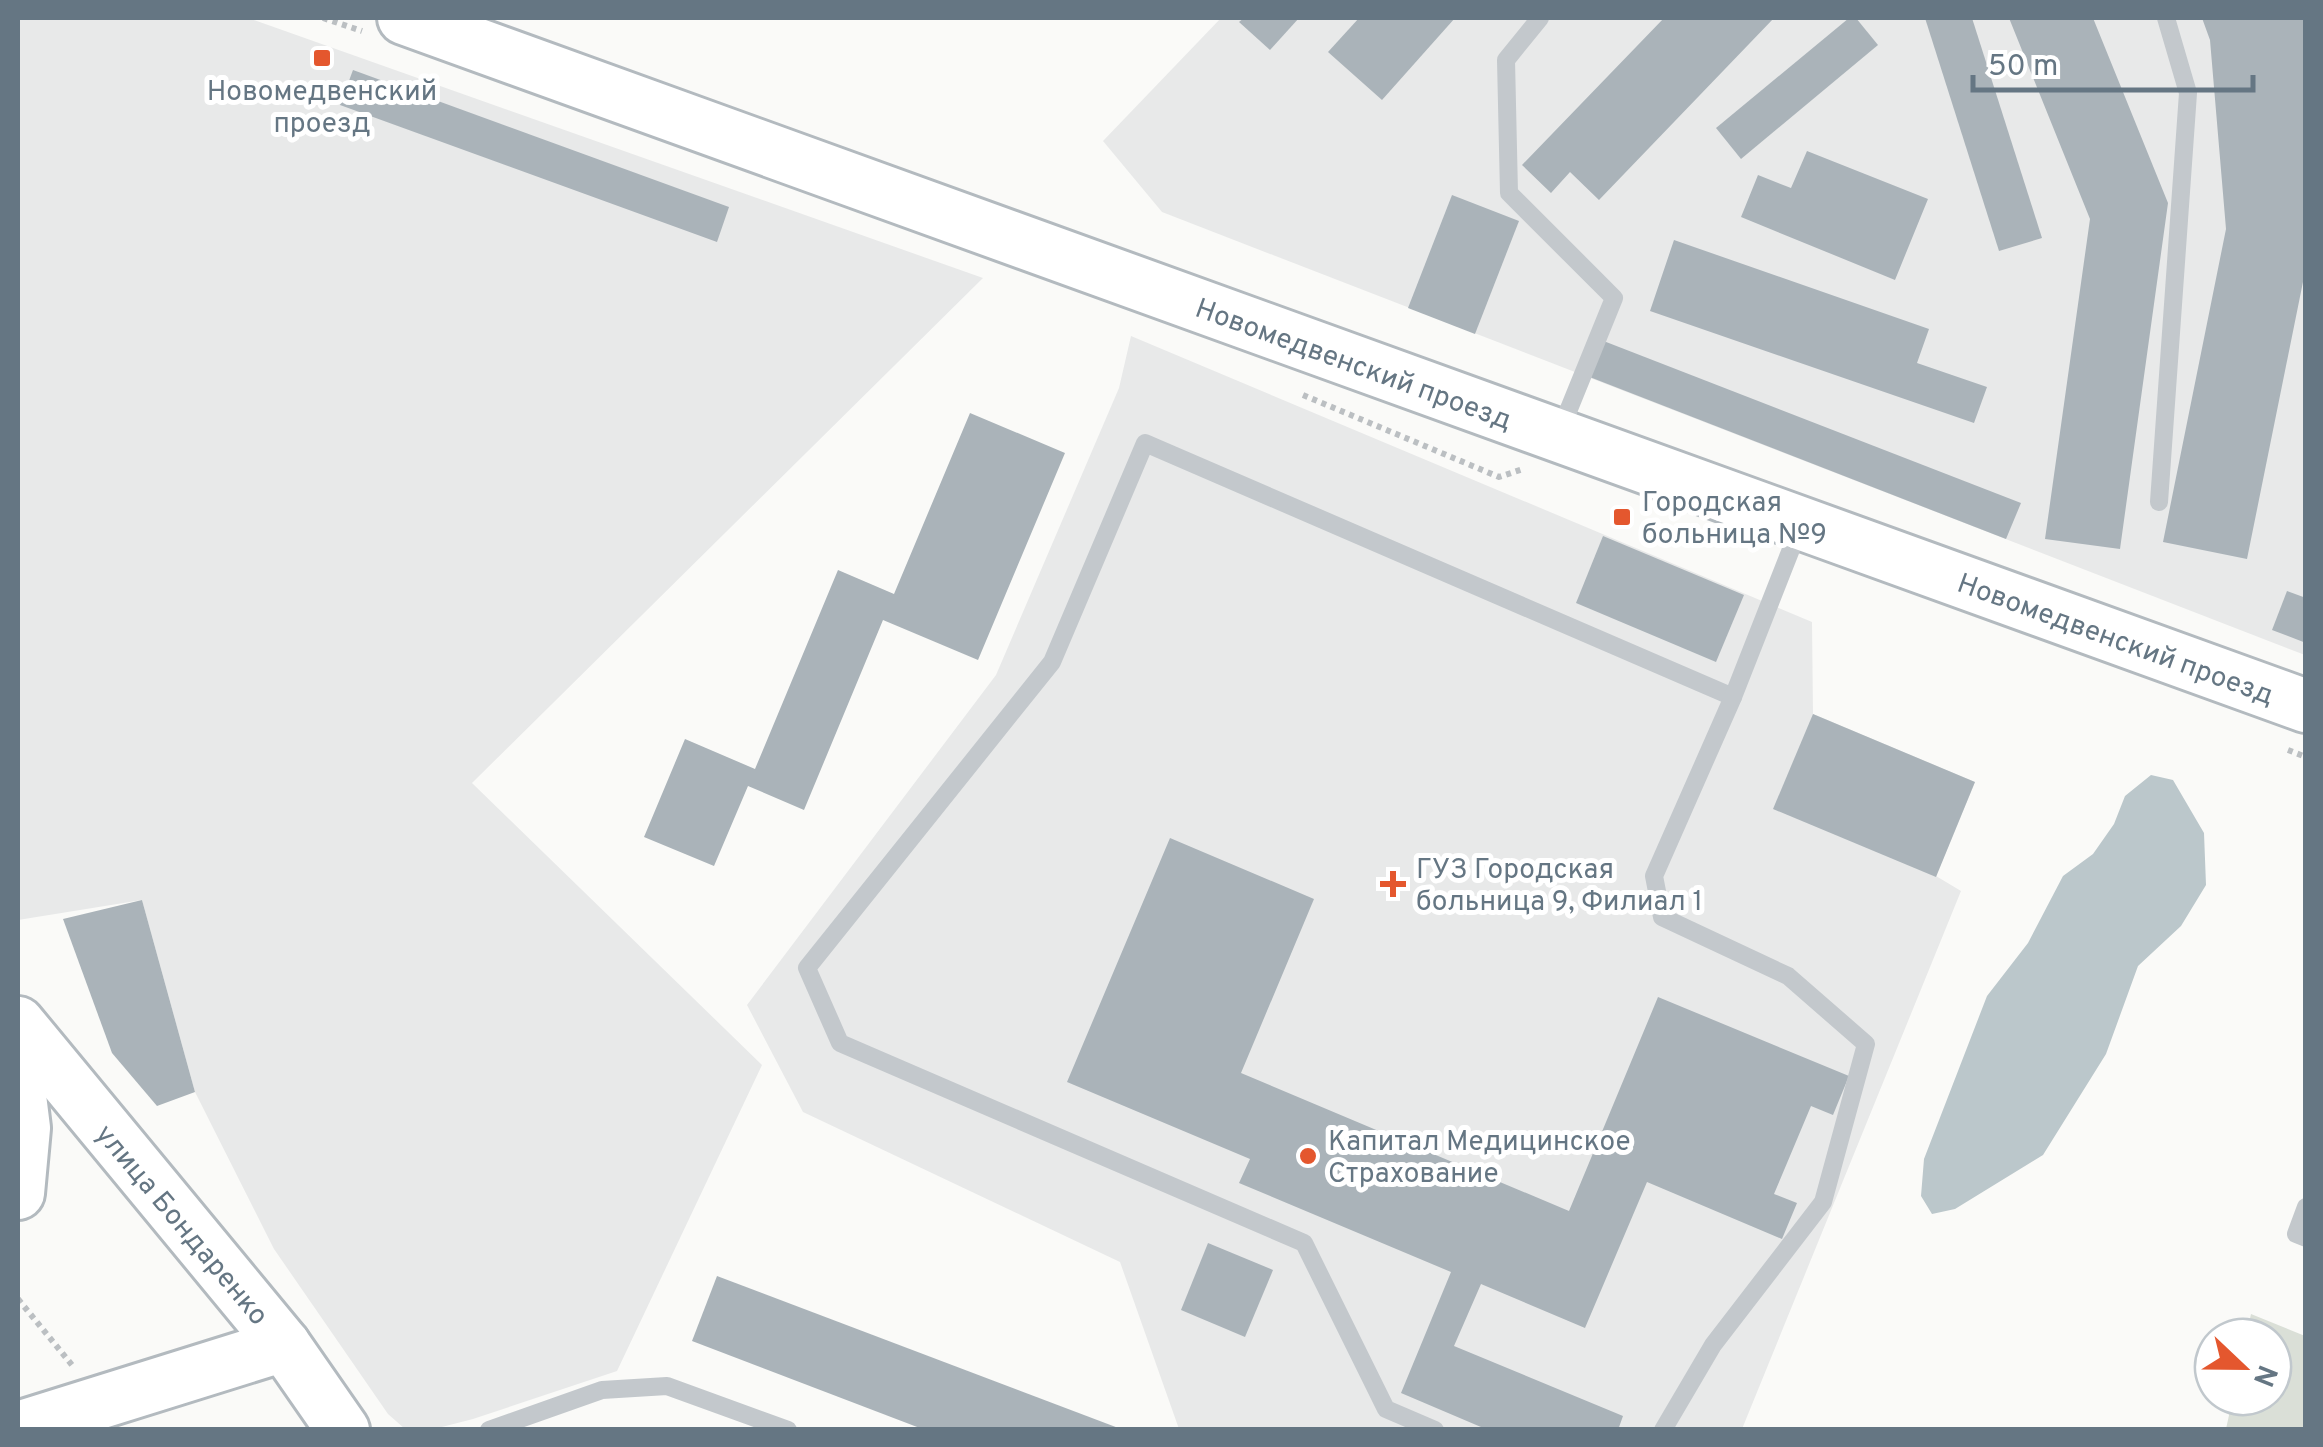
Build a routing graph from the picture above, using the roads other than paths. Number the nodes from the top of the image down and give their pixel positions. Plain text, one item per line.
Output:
1 (404, 18) edge
2 (1540, 18) edge
3 (2166, 18) edge
4 (1558, 436) junction
5 (2159, 502) dead end
6 (1801, 524) junction
7 (1733, 697) junction
8 (2306, 706) edge
9 (18, 1023) edge
10 (18, 1080) edge
11 (18, 1193) edge
12 (2306, 1208) edge
13 (2306, 1238) edge
14 (284, 1346) junction
15 (18, 1428) edge
16 (343, 1430) edge
17 (489, 1430) edge
18 (788, 1430) edge
19 (1435, 1430) edge
20 (1664, 1430) edge

1 - 4 street, Новомедвенский проезд
2 - 4 lane
3 - 5 lane
4 - 6 street, Новомедвенский проезд
6 - 7 lane
6 - 8 street, Новомедвенский проезд
7 - 19 lane
7 - 20 lane
9 - 14 street, улица Бондаренко
10 - 11 street
12 - 13 lane
14 - 15 street
14 - 16 street, улица Бондаренко
17 - 18 lane

